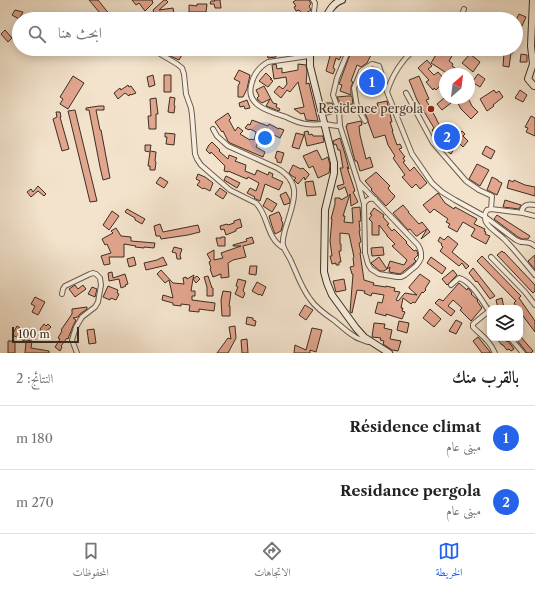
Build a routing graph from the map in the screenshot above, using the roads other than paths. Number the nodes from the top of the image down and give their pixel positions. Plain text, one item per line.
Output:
1 (342, 0) edge
2 (533, 0) edge
3 (316, 1) edge
4 (464, 9) dead end
5 (314, 12) edge
6 (328, 12) edge
7 (463, 12) edge
8 (164, 56) edge
9 (310, 56) joint
10 (346, 56) edge
11 (408, 56) edge
12 (535, 86) edge
13 (387, 92) junction
14 (406, 93) dead end
15 (365, 121) dead end
16 (325, 124) junction
17 (340, 126) junction
18 (213, 129) dead end
19 (358, 182) junction
20 (376, 199) junction
21 (364, 204) junction
22 (535, 205) edge
23 (491, 209) junction
24 (523, 213) junction
25 (484, 216) junction
26 (535, 216) edge
27 (535, 246) edge
28 (284, 248) junction
29 (491, 257) dead end
30 (535, 275) edge
31 (451, 285) dead end
32 (62, 294) dead end
33 (535, 305) edge
34 (487, 307) edge
35 (487, 313) edge
36 (487, 340) edge
37 (488, 341) edge
38 (513, 341) edge
39 (374, 344) junction
40 (77, 353) edge
41 (389, 353) edge
42 (495, 353) edge
43 (523, 353) edge

1 - 6 main road
2 - 12 main road
3 - 5 street
4 - 7 street
8 - 28 street
9 - 16 main road
9 - 16 street
10 - 17 street
11 - 13 street
13 - 15 street
13 - 25 street
14 - 23 street
16 - 17 street
16 - 39 main road
17 - 19 street
18 - 28 street
19 - 20 street
19 - 21 street
20 - 21 street
20 - 21 street
22 - 24 street
23 - 24 street
23 - 25 street
24 - 26 street
25 - 27 street
25 - 30 street
28 - 39 street
29 - 33 street
31 - 34 street
32 - 40 street
35 - 36 street
37 - 42 street
38 - 43 street
39 - 41 main road

